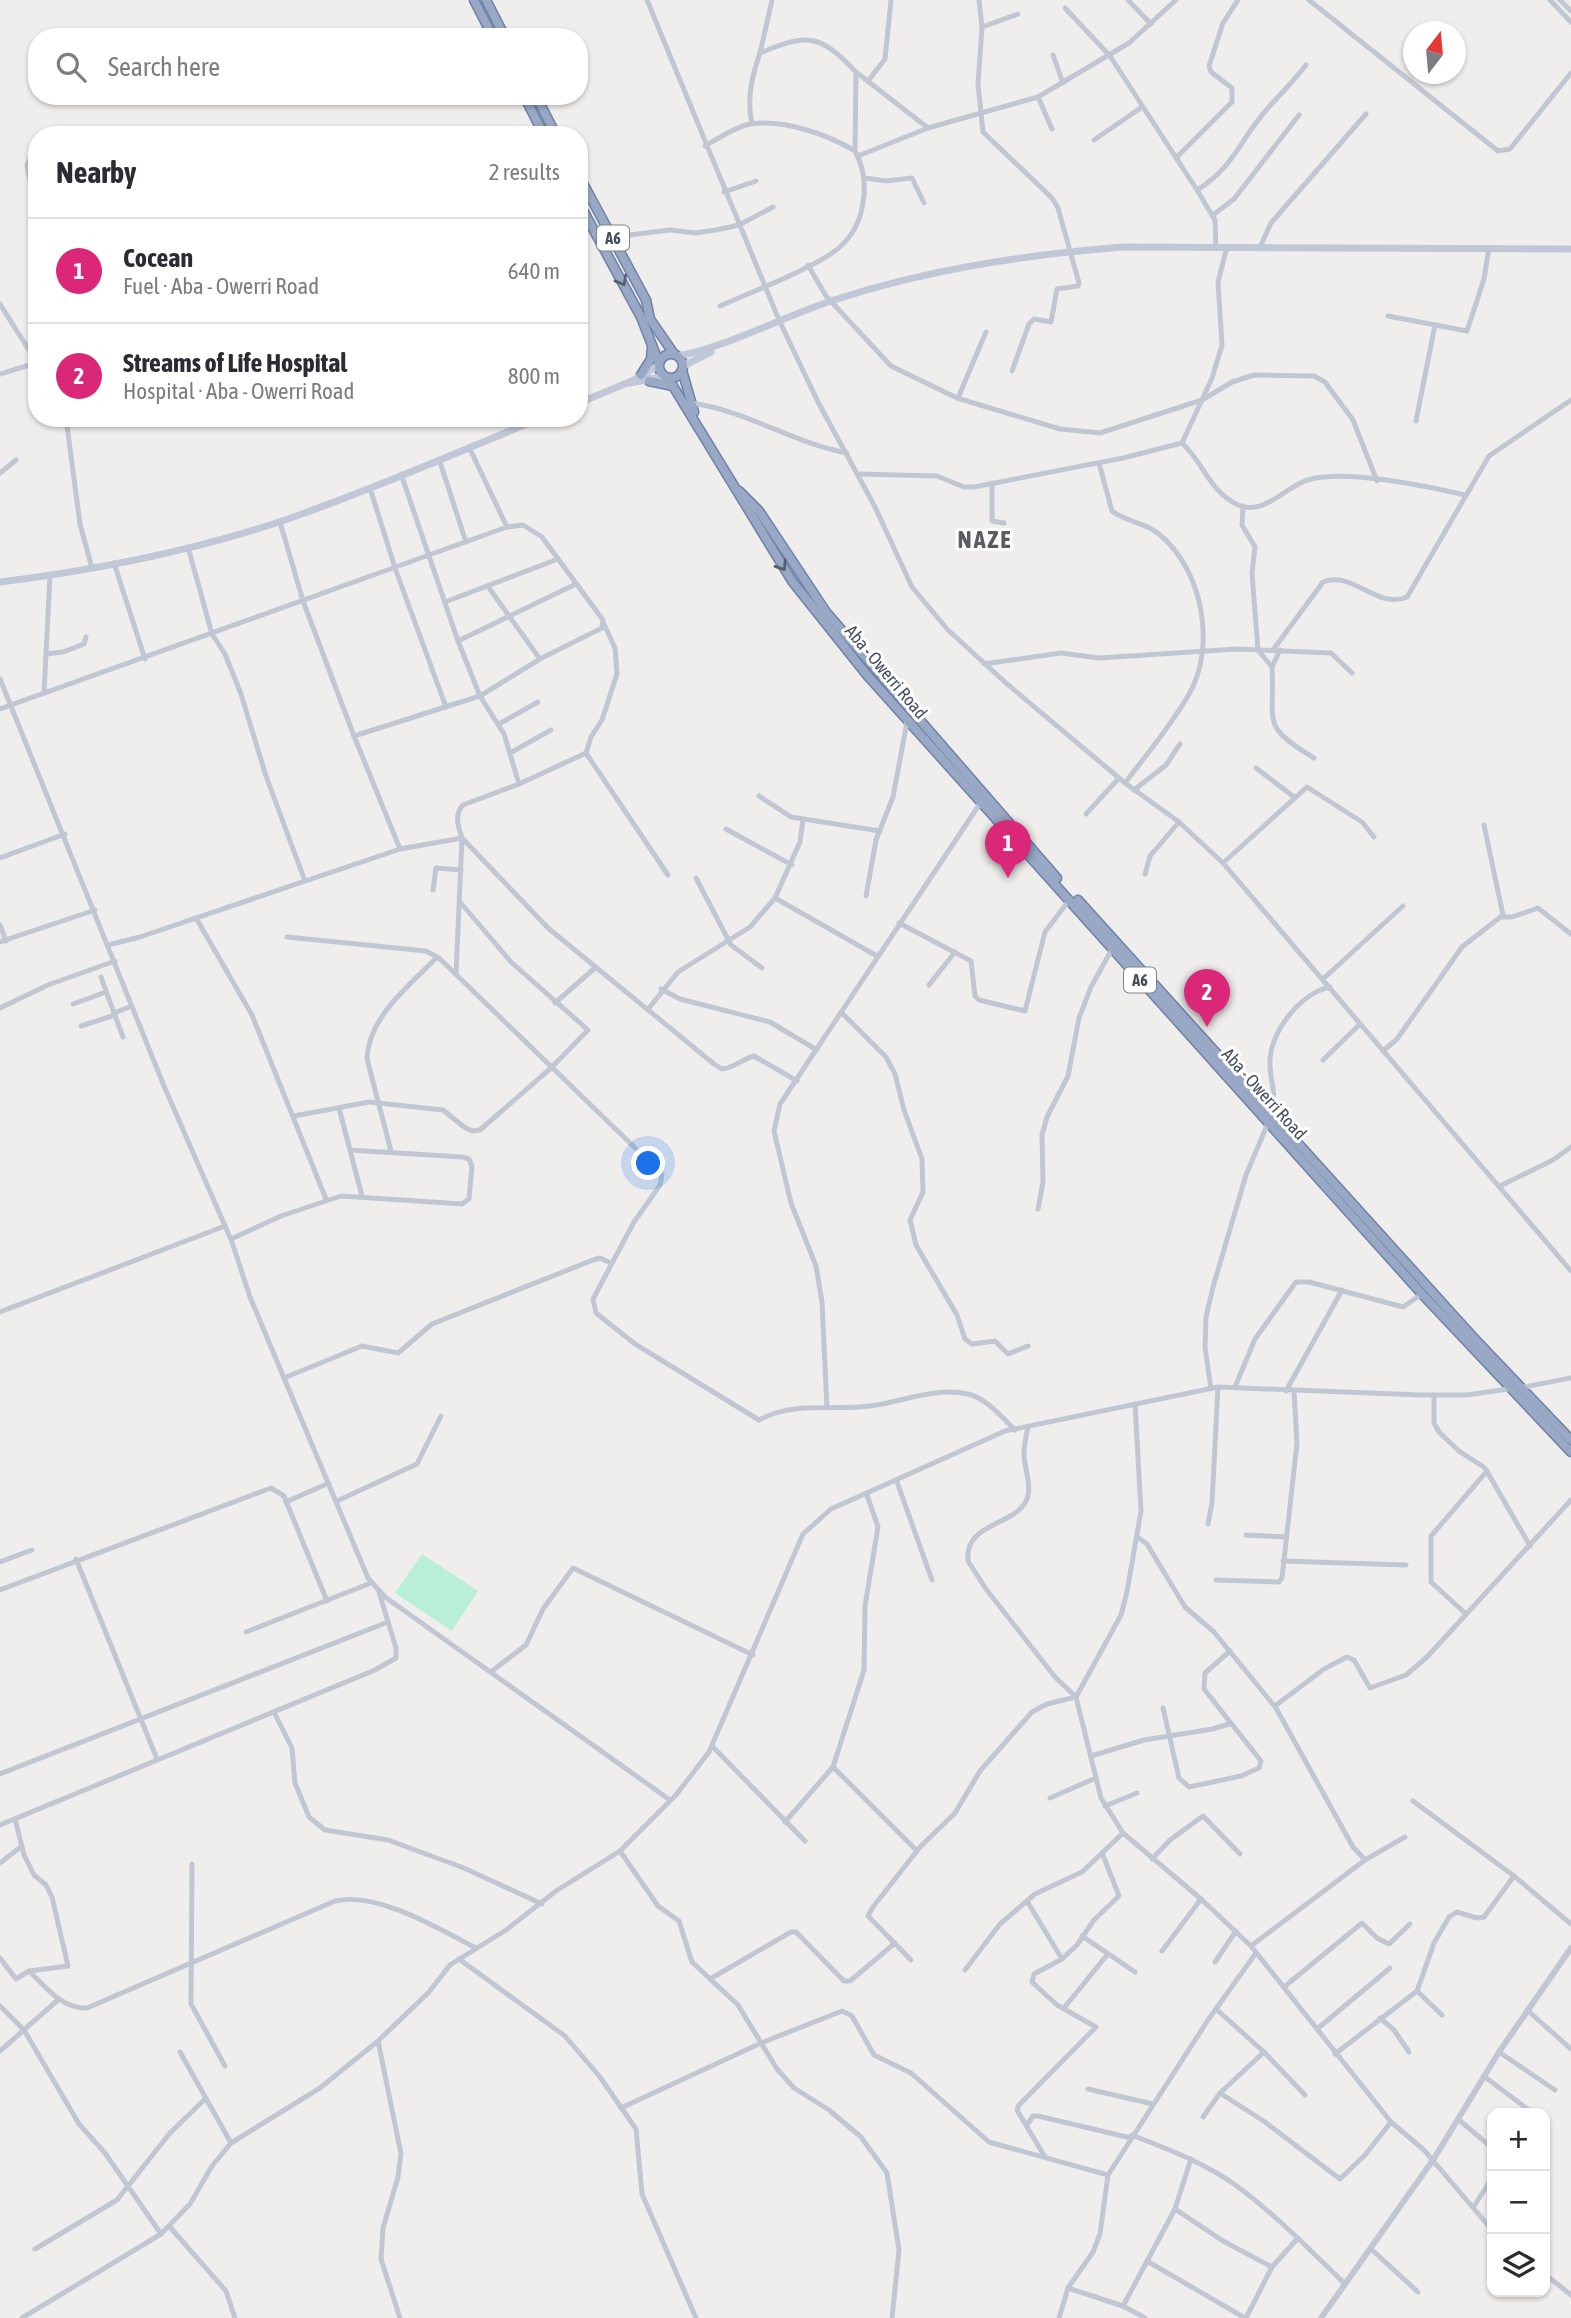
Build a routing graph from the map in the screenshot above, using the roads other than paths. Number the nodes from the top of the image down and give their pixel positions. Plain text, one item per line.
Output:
1 (474, 0) edge
2 (486, 0) edge
3 (647, 0) edge
4 (772, 0) edge
5 (891, 0) edge
6 (979, 0) edge
7 (1128, 0) edge
8 (1176, 0) edge
9 (1238, 0) edge
10 (1309, 0) edge
11 (1551, 0) edge
12 (1560, 0) edge
13 (1065, 8) dead end
14 (1571, 10) edge
15 (1018, 14) dead end
16 (1571, 22) edge
17 (1151, 24) junction
18 (982, 27) junction
19 (489, 28) edge
20 (501, 28) edge
21 (760, 53) junction
22 (1054, 55) dead end
23 (1110, 56) junction
24 (1306, 65) dead end
25 (856, 72) junction
26 (1571, 73) edge
27 (868, 81) junction
28 (1063, 83) junction
29 (1038, 97) junction
30 (529, 105) edge
31 (541, 105) edge
32 (1142, 107) junction
33 (979, 113) junction
34 (1366, 114) dead end
35 (1299, 115) dead end
36 (752, 124) junction
37 (539, 126) edge
38 (551, 126) edge
39 (928, 128) junction
40 (1052, 129) dead end
41 (1094, 140) dead end
42 (705, 146) junction
43 (857, 154) junction
44 (1176, 158) junction
45 (865, 178) junction
46 (757, 181) dead end
47 (1197, 190) junction
48 (724, 192) junction
49 (588, 193) edge
50 (924, 203) dead end
51 (773, 207) dead end
52 (1213, 215) junction
53 (588, 220) edge
54 (738, 225) junction
55 (613, 237) junction
56 (1216, 247) junction
57 (1227, 247) junction
58 (1260, 247) junction
59 (1489, 248) junction
60 (1571, 249) edge
61 (1071, 251) junction
62 (808, 265) junction
63 (765, 285) junction
64 (833, 301) junction
65 (0, 304) edge
66 (720, 306) dead end
67 (1388, 316) dead end
68 (779, 320) junction
69 (1435, 325) junction
70 (986, 332) dead end
71 (651, 338) junction
72 (732, 338) junction
73 (28, 349) edge
74 (676, 355) junction
75 (659, 364) junction
76 (28, 366) edge
77 (683, 368) junction
78 (1012, 371) dead end
79 (0, 374) edge
80 (641, 375) junction
81 (666, 377) junction
82 (649, 381) junction
83 (626, 384) junction
84 (673, 386) junction
85 (958, 398) junction
86 (588, 399) edge
87 (1202, 400) junction
88 (1571, 400) edge
89 (692, 403) junction
90 (696, 419) junction
91 (1416, 421) dead end
92 (67, 427) edge
93 (519, 427) edge
94 (1182, 443) junction
95 (469, 447) junction
96 (847, 453) junction
97 (439, 459) junction
98 (16, 460) dead end
99 (1098, 463) junction
100 (0, 473) edge
101 (401, 474) junction
102 (859, 474) junction
103 (1377, 481) junction
104 (992, 483) junction
105 (734, 487) junction
106 (370, 488) junction
107 (1465, 495) junction
108 (1243, 506) junction
109 (280, 522) junction
110 (1004, 523) dead end
111 (507, 527) junction
112 (466, 542) junction
113 (188, 547) junction
114 (429, 556) junction
115 (558, 559) junction
116 (114, 563) junction
117 (92, 568) junction
118 (395, 568) junction
119 (50, 575) junction
120 (0, 582) edge
121 (576, 584) junction
122 (489, 588) junction
123 (303, 601) junction
124 (445, 602) junction
125 (509, 619) junction
126 (604, 624) junction
127 (212, 634) junction
128 (86, 637) dead end
129 (458, 641) junction
130 (1258, 650) junction
131 (1276, 650) junction
132 (1200, 651) junction
133 (47, 654) junction
134 (145, 659) junction
135 (540, 659) junction
136 (984, 664) junction
137 (1272, 667) junction
138 (1352, 673) dead end
139 (0, 679) edge
140 (44, 694) junction
141 (480, 696) junction
142 (538, 702) dead end
143 (10, 705) junction
144 (446, 707) junction
145 (0, 709) edge
146 (907, 722) junction
147 (499, 724) junction
148 (551, 730) dead end
149 (354, 736) junction
150 (1180, 744) dead end
151 (510, 753) junction
152 (586, 753) junction
153 (1314, 758) dead end
154 (1256, 768) dead end
155 (1119, 778) junction
156 (1125, 783) junction
157 (519, 784) junction
158 (1134, 790) junction
159 (760, 796) dead end
160 (1294, 797) junction
161 (981, 802) junction
162 (1086, 814) dead end
163 (803, 819) junction
164 (1179, 822) junction
165 (1484, 825) dead end
166 (726, 829) dead end
167 (880, 831) junction
168 (65, 834) junction
169 (1374, 837) dead end
170 (462, 838) junction
171 (400, 849) junction
172 (0, 858) edge
173 (1223, 863) junction
174 (792, 865) junction
175 (461, 870) junction
176 (1145, 874) dead end
177 (668, 875) dead end
178 (696, 878) dead end
179 (305, 881) junction
180 (433, 890) dead end
181 (866, 896) dead end
182 (775, 898) junction
183 (1069, 899) junction
184 (460, 902) junction
185 (1403, 906) dead end
186 (95, 910) junction
187 (1501, 917) junction
188 (196, 918) junction
189 (899, 923) junction
190 (0, 925) edge
191 (1571, 934) edge
192 (287, 937) dead end
193 (3, 941) edge
194 (730, 942) junction
195 (108, 945) junction
196 (1112, 949) junction
197 (955, 952) junction
198 (877, 956) junction
199 (437, 957) junction
200 (115, 961) junction
201 (596, 967) junction
202 (762, 968) dead end
203 (456, 974) junction
204 (101, 977) dead end
205 (1323, 979) junction
206 (929, 985) dead end
207 (1330, 987) junction
208 (661, 989) junction
209 (107, 992) junction
210 (555, 1003) junction
211 (73, 1004) dead end
212 (132, 1006) junction
213 (0, 1007) edge
214 (649, 1008) junction
215 (841, 1012) junction
216 (115, 1014) junction
217 (1360, 1024) junction
218 (81, 1026) dead end
219 (123, 1037) dead end
220 (817, 1050) junction
221 (1383, 1051) junction
222 (1323, 1060) dead end
223 (551, 1068) junction
224 (797, 1081) junction
225 (380, 1104) junction
226 (339, 1108) junction
227 (1270, 1112) junction
228 (294, 1116) junction
229 (1268, 1123) junction
230 (1571, 1147) edge
231 (350, 1150) junction
232 (391, 1151) junction
233 (1500, 1186) junction
234 (362, 1196) junction
235 (326, 1199) junction
236 (1038, 1209) dead end
237 (225, 1226) junction
238 (231, 1239) junction
239 (611, 1263) junction
240 (1571, 1271) edge
241 (1342, 1290) junction
242 (1422, 1294) junction
243 (0, 1312) edge
244 (1028, 1346) dead end
245 (284, 1378) junction
246 (1571, 1378) edge
247 (1235, 1387) junction
248 (1214, 1388) junction
249 (1519, 1388) junction
250 (1508, 1389) junction
251 (1286, 1391) junction
252 (1294, 1391) junction
253 (1434, 1395) junction
254 (1135, 1404) junction
255 (827, 1408) junction
256 (441, 1416) dead end
257 (1028, 1427) junction
258 (1016, 1430) junction
259 (1571, 1440) edge
260 (1571, 1452) edge
261 (1487, 1471) junction
262 (897, 1482) junction
263 (329, 1483) junction
264 (867, 1495) junction
265 (1571, 1500) edge
266 (337, 1501) junction
267 (286, 1502) junction
268 (1208, 1524) dead end
269 (1246, 1535) dead end
270 (1137, 1537) junction
271 (1285, 1537) junction
272 (1530, 1546) junction
273 (32, 1550) dead end
274 (76, 1559) junction
275 (1283, 1561) junction
276 (0, 1562) edge
277 (1406, 1564) dead end
278 (932, 1580) dead end
279 (1216, 1580) dead end
280 (371, 1583) junction
281 (0, 1590) edge
282 (379, 1592) junction
283 (327, 1601) junction
284 (1466, 1614) junction
285 (388, 1622) junction
286 (246, 1632) dead end
287 (1230, 1651) junction
288 (753, 1655) junction
289 (492, 1671) junction
290 (1076, 1697) junction
291 (1275, 1706) junction
292 (1163, 1708) dead end
293 (274, 1712) junction
294 (139, 1719) junction
295 (1228, 1724) junction
296 (1170, 1736) junction
297 (712, 1746) junction
298 (1091, 1756) junction
299 (157, 1759) junction
300 (833, 1767) junction
301 (0, 1774) edge
302 (1096, 1778) junction
303 (1137, 1793) dead end
304 (1050, 1798) dead end
305 (670, 1800) junction
306 (1413, 1801) dead end
307 (1105, 1806) junction
308 (15, 1819) junction
309 (785, 1822) junction
310 (0, 1825) edge
311 (1123, 1833) junction
312 (1405, 1837) dead end
313 (805, 1841) dead end
314 (22, 1846) junction
315 (620, 1851) junction
316 (917, 1851) junction
317 (1240, 1854) dead end
318 (1103, 1855) junction
319 (1152, 1859) junction
320 (1365, 1860) junction
321 (0, 1863) edge
322 (192, 1864) dead end
323 (1514, 1876) junction
324 (1201, 1899) junction
325 (1027, 1901) junction
326 (542, 1904) junction
327 (1410, 1924) dead end
328 (1571, 1924) edge
329 (1236, 1931) junction
330 (1082, 1936) junction
331 (895, 1943) junction
332 (1251, 1946) junction
333 (476, 1948) junction
334 (1571, 1948) edge
335 (1162, 1951) dead end
336 (1256, 1953) junction
337 (1107, 1955) junction
338 (0, 1958) edge
339 (1062, 1958) junction
340 (459, 1959) junction
341 (911, 1960) dead end
342 (1215, 1962) dead end
343 (190, 1966) junction
344 (1390, 1968) dead end
345 (965, 1970) dead end
346 (29, 1972) junction
347 (1135, 1972) dead end
348 (710, 1979) junction
349 (1283, 1987) junction
350 (1417, 1991) junction
351 (59, 1999) junction
352 (0, 2006) edge
353 (1064, 2008) junction
354 (1216, 2009) junction
355 (1527, 2010) junction
356 (1442, 2015) dead end
357 (1380, 2018) junction
358 (1317, 2029) junction
359 (24, 2030) junction
360 (378, 2041) junction
361 (761, 2043) junction
362 (1571, 2049) edge
363 (0, 2051) edge
364 (180, 2052) dead end
365 (1264, 2052) junction
366 (1409, 2052) dead end
367 (1499, 2052) junction
368 (1335, 2053) junction
369 (225, 2066) dead end
370 (1485, 2077) junction
371 (1088, 2089) dead end
372 (1555, 2090) dead end
373 (1220, 2094) junction
374 (1305, 2095) dead end
375 (204, 2100) junction
376 (1153, 2104) junction
377 (621, 2108) junction
378 (1526, 2108) edge
379 (1203, 2116) dead end
380 (1459, 2120) junction
381 (1391, 2122) junction
382 (1027, 2125) junction
383 (1132, 2137) junction
384 (230, 2143) junction
385 (1487, 2144) edge
386 (1045, 2158) junction
387 (1191, 2159) junction
388 (1433, 2160) junction
389 (1108, 2175) junction
390 (1487, 2186) edge
391 (129, 2188) junction
392 (1474, 2206) junction
393 (1175, 2209) junction
394 (1487, 2223) edge
395 (169, 2226) junction
396 (161, 2234) junction
397 (1298, 2238) junction
398 (35, 2249) dead end
399 (1371, 2249) junction
400 (1147, 2261) junction
401 (1272, 2267) junction
402 (1550, 2278) edge
403 (1345, 2284) junction
404 (1068, 2288) junction
405 (1418, 2292) dead end
406 (1571, 2295) edge
407 (1123, 2306) junction
408 (37, 2309) junction
409 (22, 2318) edge
410 (40, 2318) edge
411 (234, 2318) edge
412 (400, 2318) edge
413 (696, 2318) edge
414 (892, 2318) edge
415 (1059, 2318) edge
416 (1145, 2318) edge
417 (1246, 2318) edge
418 (1321, 2318) edge

1 - 19 highway
2 - 20 highway
3 - 42 street
4 - 21 street
5 - 27 street
6 - 18 street
7 - 17 street
8 - 17 street
9 - 44 street
10 - 26 street
11 - 16 street
12 - 14 street
13 - 23 street
15 - 18 street
17 - 23 street
18 - 33 street
21 - 25 street
21 - 36 street
22 - 28 street
23 - 28 street
23 - 32 street
24 - 47 street
25 - 27 street
25 - 43 street
27 - 39 street
28 - 29 street
29 - 33 street
29 - 40 street
30 - 37 highway
31 - 38 highway
32 - 41 street
32 - 44 street
33 - 39 street
33 - 61 street
34 - 58 street
35 - 52 street
36 - 42 street
36 - 43 street
39 - 43 street
42 - 48 street
43 - 45 street
44 - 47 street
45 - 50 street
45 - 62 street
46 - 48 street
47 - 52 street
48 - 54 street
49 - 55 highway, Aba - Owerri Road / A6
51 - 54 street
52 - 56 street
53 -> 71 highway, Aba - Owerri Road / A6
54 - 55 street
54 - 63 street
55 - 74 highway, Aba - Owerri Road / A6
56 - 57 main road
56 - 61 main road
57 - 58 main road
57 - 87 street
58 - 59 main road
59 - 60 main road
59 - 69 street
61 - 64 main road
61 - 78 street
62 - 63 street
62 - 64 street
63 - 66 street
63 - 68 street
64 - 68 main road
64 - 85 street
65 - 73 street
67 - 69 street
68 - 72 main road
68 - 96 street
69 - 91 street
70 - 85 street
71 - 75 highway, Aba - Owerri Road / A6
71 - 80 highway
72 - 74 main road
72 - 77 main road
74 - 75 highway
74 - 77 highway, Aba - Owerri Road / A6
75 - 80 main road
75 - 81 highway, Aba - Owerri Road / A6
76 - 79 street
77 - 81 highway
77 - 89 highway, Aba - Owerri Road / A6
80 - 83 main road
81 - 82 main road
81 - 84 highway, Aba - Owerri Road / A6
82 - 83 main road
82 - 84 highway
83 - 86 main road
84 - 90 highway, Aba - Owerri Road / A6
85 - 87 street
87 - 94 street
87 - 103 street
88 - 107 street
89 - 90 highway, Aba - Owerri Road / A6
89 - 96 street
90 - 105 highway, Aba - Owerri Road / A6
92 - 117 street
93 - 95 main road
94 - 99 street
94 - 108 street
95 - 97 main road
95 - 111 street
96 - 102 street
97 - 101 main road
97 - 112 street
98 - 100 street
99 - 104 street
99 - 132 street
101 - 106 main road
101 - 114 street
102 - 104 street
102 - 136 street
103 - 107 street
103 - 108 street
104 - 110 street
105 -> 146 highway, Aba - Owerri Road / A6
105 - 227 highway, Aba - Owerri Road / A6
106 - 109 main road
106 - 118 street
107 - 131 street
108 - 130 street
109 - 113 main road
109 - 123 street
111 - 112 street
111 - 115 street
112 - 114 street
113 - 116 main road
113 - 127 street
114 - 118 street
114 - 124 street
115 - 121 street
115 - 122 street
116 - 117 main road
116 - 134 street
117 - 119 main road
118 - 123 street
118 - 144 street
119 - 120 main road
119 - 133 street
121 - 125 street
121 - 126 street
122 - 124 street
122 - 125 street
123 - 127 street
123 - 149 street
124 - 129 street
125 - 129 street
125 - 135 street
126 - 135 street
126 - 152 street
127 - 134 street
127 - 179 street
128 - 133 street
129 - 141 street
130 - 131 street
130 - 132 street
130 - 137 street
131 - 137 street
131 - 138 street
132 - 136 street
132 - 156 street
133 - 140 street
134 - 140 street
135 - 141 street
136 - 155 street
137 - 153 street
139 - 143 street
140 - 143 street
141 - 144 street
141 - 147 street
142 - 147 street
143 - 145 street
143 - 168 street
144 - 149 street
146 - 161 highway, Aba - Owerri Road / A6
146 - 167 street
147 - 151 street
148 - 151 street
149 - 171 street
150 - 158 street
151 - 157 street
152 - 157 street
152 - 177 street
154 - 160 street
155 - 156 street
155 - 162 street
156 - 158 street
157 - 170 street
158 - 164 street
159 - 163 street
160 - 169 street
160 - 173 street
161 - 183 highway, Aba - Owerri Road / A6
161 - 189 street
163 - 167 street
163 - 174 street
164 - 173 street
164 - 176 street
165 - 187 street
166 - 174 street
167 - 181 street
168 - 172 street
168 - 186 street
170 - 171 street
170 - 175 street
170 - 201 street
171 - 179 street
173 - 205 street
174 - 182 street
175 - 180 street
175 - 184 street
178 - 194 street
179 - 188 street
182 - 194 street
182 - 198 street
183 - 196 highway, Aba - Owerri Road / A6
183 - 197 street
184 - 203 street
184 - 210 street
185 - 205 street
186 - 193 street
186 - 195 street
187 - 191 street
187 - 221 street
188 - 195 street
188 - 228 street
189 - 197 street
189 - 198 street
190 - 193 street
192 - 199 street
194 - 202 street
194 - 208 street
195 - 200 street
196 - 229 highway, Aba - Owerri Road / A6
196 - 236 street
197 - 206 street
198 - 215 street
199 - 203 street
199 - 225 street
200 - 212 street
200 - 213 street
201 - 210 street
201 - 214 street
203 - 223 street
204 - 209 street
205 - 207 street
207 - 217 street
207 - 227 street
208 - 214 street
208 - 220 street
209 - 211 street
209 - 216 street
210 - 223 street
212 - 216 street
212 - 237 street
214 - 224 street
215 - 220 street
215 - 244 street
216 - 218 street
216 - 219 street
217 - 221 street
217 - 222 street
220 - 224 street
221 - 233 street
223 - 225 street
223 - 239 street
224 - 255 street
225 - 226 street
225 - 232 street
226 - 228 street
226 - 231 street
227 - 249 highway, Aba - Owerri Road / A6
228 - 235 street
229 - 242 highway, Aba - Owerri Road / A6
229 - 248 street
230 - 233 street
231 - 232 street
231 - 234 street
232 - 234 street
233 - 240 street
234 - 235 street
235 - 238 street
237 - 238 street
237 - 243 street
238 - 245 street
239 - 245 street
239 - 255 street
241 - 242 street
241 - 247 street
241 - 251 street
242 - 250 highway, Aba - Owerri Road / A6
245 - 263 street
246 - 249 street
247 - 248 street
247 - 251 street
248 - 254 street
248 - 268 street
249 - 259 highway, Aba - Owerri Road / A6
250 - 253 street
250 - 260 highway, Aba - Owerri Road / A6
251 - 252 street
252 - 253 street
252 - 271 street
253 - 261 street
254 - 257 street
254 - 270 street
255 - 258 street
256 - 266 street
257 - 258 street
257 - 290 street
258 - 262 street
261 - 272 street
261 - 284 street
262 - 264 street
262 - 278 street
263 - 266 street
263 - 267 street
264 - 288 street
264 - 300 street
265 - 272 street
266 - 280 street
267 - 274 street
267 - 283 street
269 - 271 street
270 - 287 street
270 - 290 street
271 - 275 street
272 - 284 street
273 - 276 street
274 - 281 street
274 - 294 street
275 - 277 street
275 - 279 street
280 - 282 street
280 - 283 street
282 - 285 street
282 - 289 street
283 - 286 street
284 - 291 street
285 - 293 street
285 - 294 street
287 - 291 street
287 - 295 street
288 - 289 street
288 - 297 street
289 - 305 street
290 - 298 street
290 - 316 street
291 - 320 street
292 - 296 street
293 - 299 street
293 - 326 street
294 - 299 street
294 - 301 street
295 - 296 street
295 - 296 street
296 - 298 street
297 - 305 street
297 - 309 street
298 - 302 street
299 - 308 street
300 - 309 street
300 - 316 street
302 - 304 street
302 - 307 street
303 - 307 street
305 - 315 street
306 - 323 street
307 - 311 street
308 - 310 street
308 - 314 street
309 - 313 street
311 - 318 street
311 - 319 street
312 - 320 street
314 - 321 street
314 - 346 street
315 - 326 street
315 - 348 street
316 - 331 street
317 - 319 street
318 - 325 street
318 - 330 street
319 - 324 street
320 - 332 street
322 - 343 street
323 - 328 street
323 - 350 street
324 - 329 street
324 - 335 street
325 - 339 street
325 - 345 street
326 - 333 street
327 - 349 street
329 - 332 street
329 - 342 street
330 - 337 street
330 - 339 street
331 - 341 street
331 - 348 street
332 - 336 street
333 - 340 street
333 - 343 street
334 - 355 street
336 - 349 street
336 - 354 street
337 - 347 street
337 - 353 street
338 - 346 street
339 - 353 street
340 - 360 street
340 - 377 street
343 - 351 street
343 - 369 street
344 - 358 street
346 - 351 street
348 - 361 street
349 - 358 street
350 - 356 street
350 - 357 street
351 - 359 street
352 - 359 street
353 - 382 street
354 - 365 street
354 - 376 street
355 - 362 street
355 - 367 street
357 - 366 street
357 - 368 street
358 - 368 street
359 - 363 street
359 - 391 street
360 - 384 street
360 - 412 street
361 - 377 street
361 - 386 street
361 - 414 street
364 - 375 street
365 - 373 street
365 - 374 street
367 - 370 street
367 - 372 street
368 - 381 street
370 - 378 street
370 - 380 street
371 - 376 street
373 - 379 street
373 - 381 street
375 - 384 street
375 - 391 street
376 - 383 street
377 - 413 street
380 - 385 street
380 - 388 street
381 - 388 street
382 - 383 street
382 - 386 street
383 - 387 street
383 - 389 street
384 - 395 street
386 - 389 street
387 - 393 street
387 - 397 street
388 - 392 street
388 - 399 street
389 - 404 street
390 - 392 street
391 - 396 street
391 - 398 street
392 - 394 street
393 - 400 street
393 - 401 street
395 - 396 street
395 - 411 street
396 - 408 street
397 - 401 street
397 - 403 street
399 - 403 street
399 - 405 street
400 - 407 street
400 - 417 street
401 - 417 street
402 - 406 street
403 - 418 street
404 - 407 street
404 - 415 street
407 - 416 street
408 - 409 street
408 - 410 street

